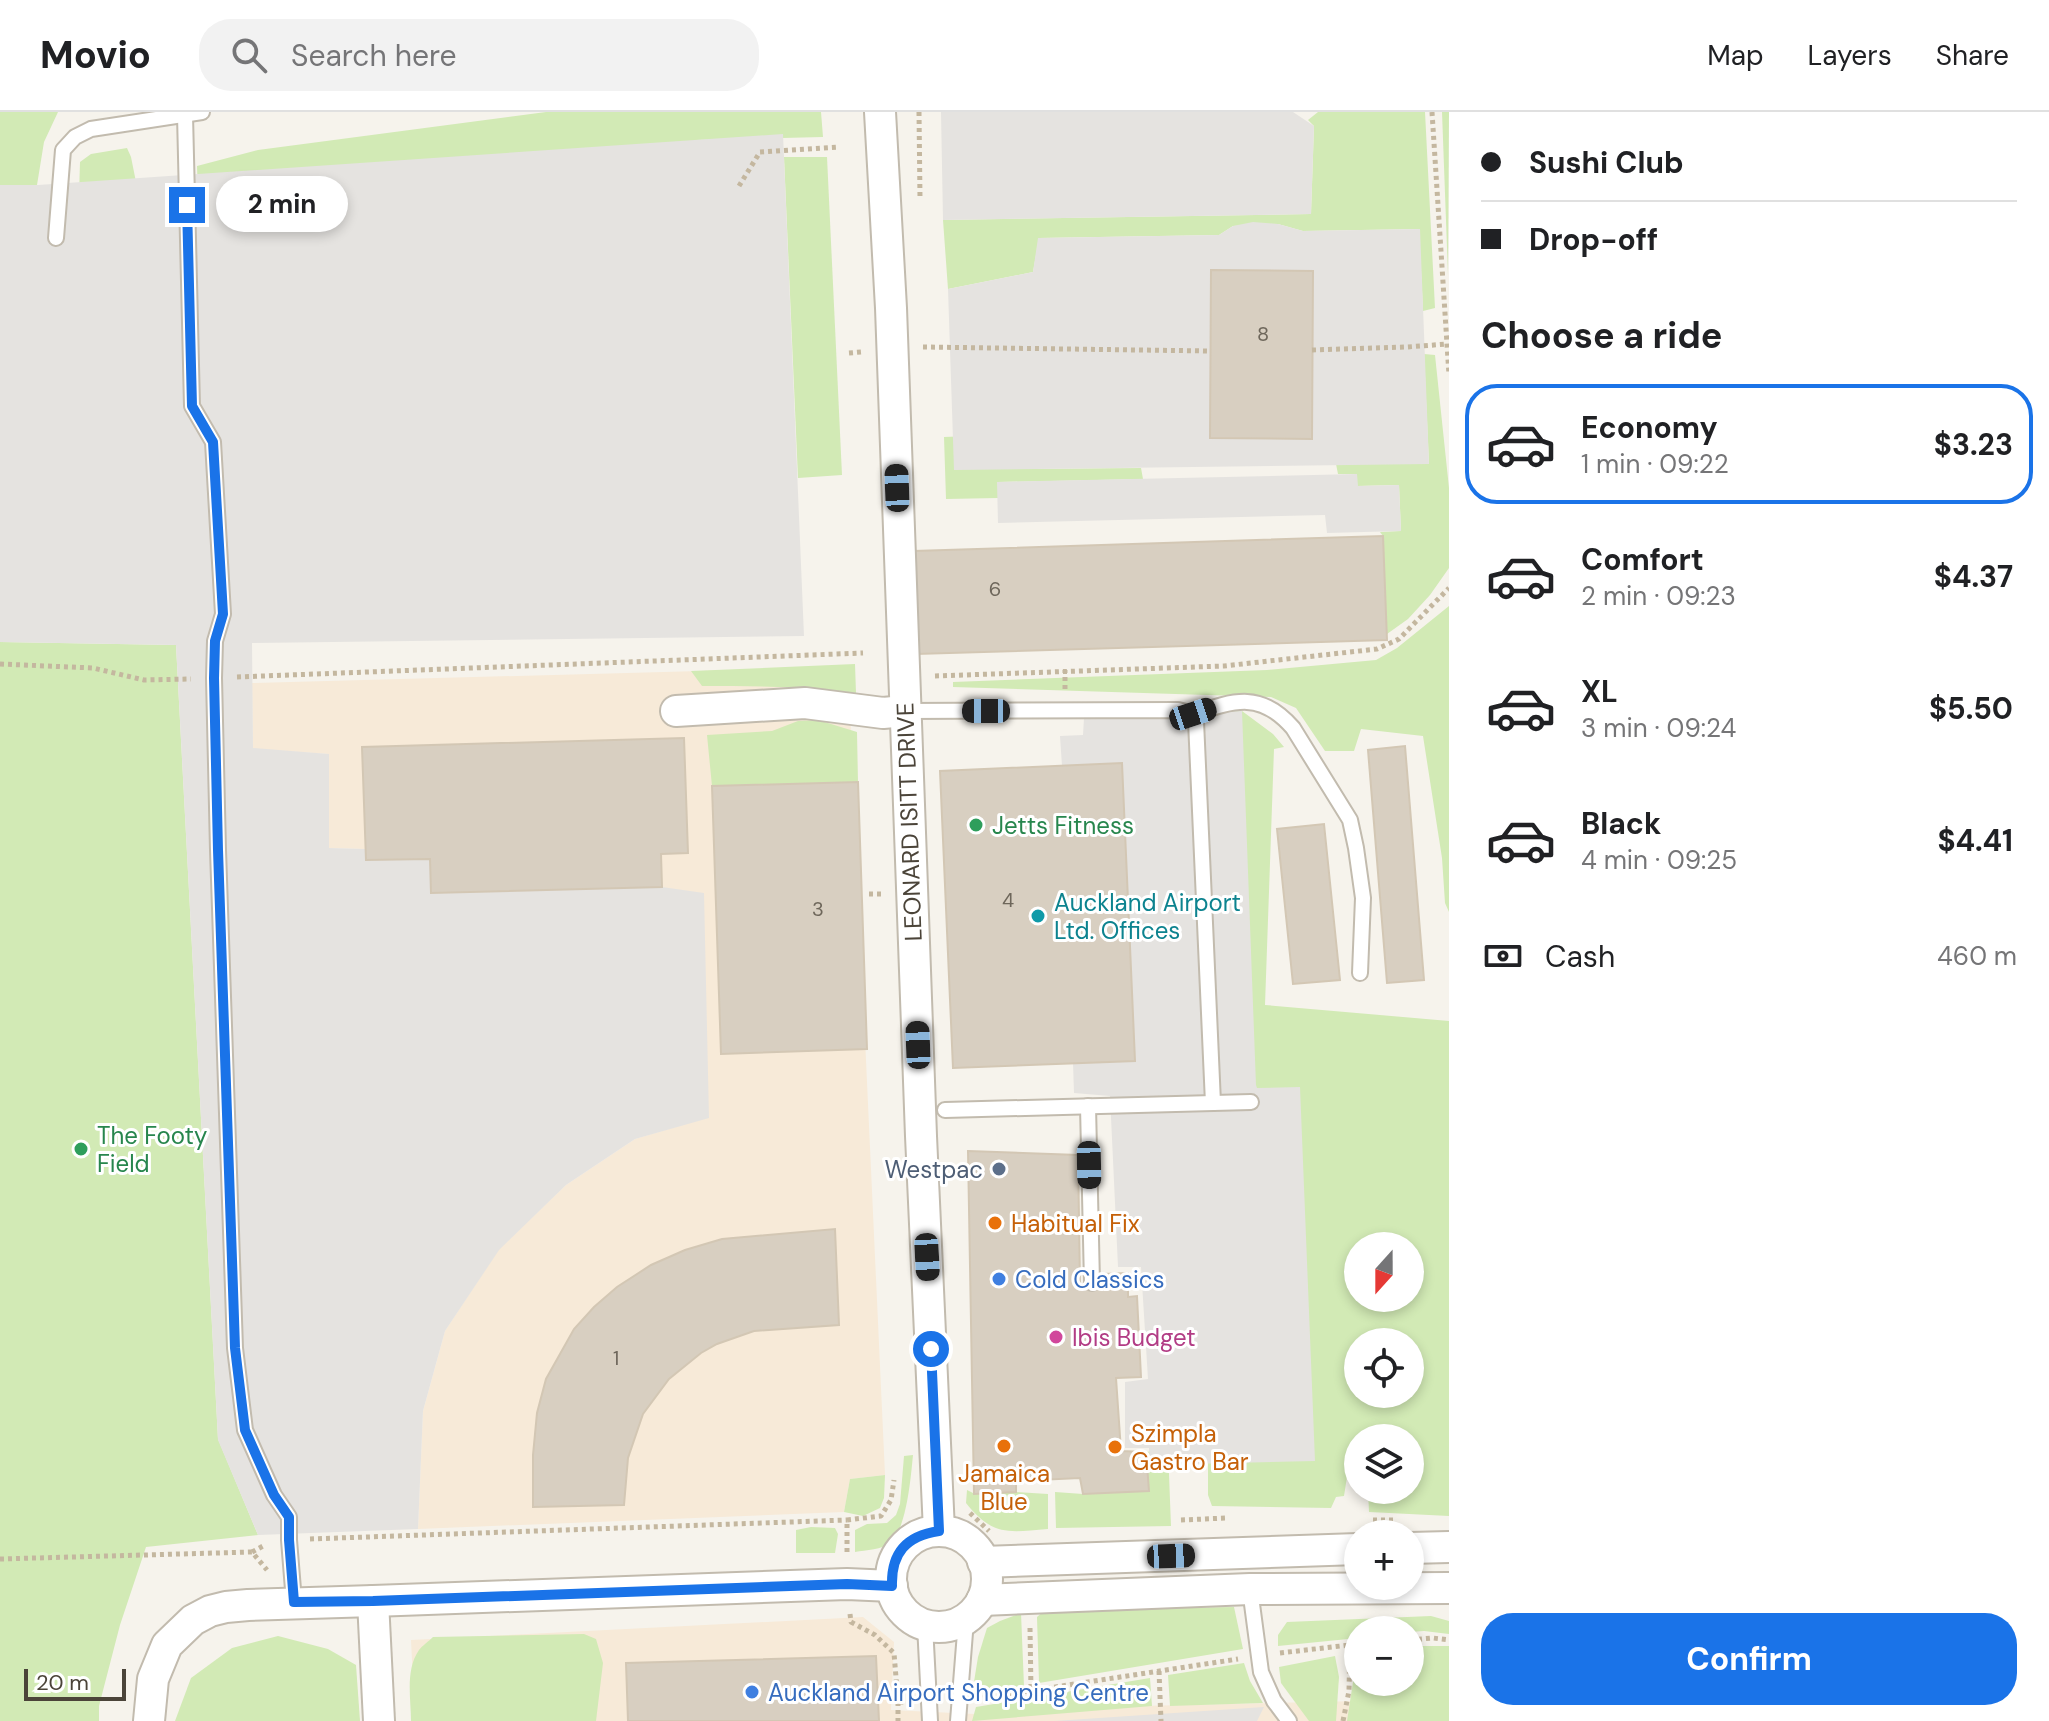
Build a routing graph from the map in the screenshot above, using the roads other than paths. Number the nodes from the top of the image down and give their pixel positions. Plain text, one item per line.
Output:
1 (202, 112) edge
2 (880, 112) edge
3 (185, 115) junction
4 (56, 238) dead end
5 (676, 711) dead end
6 (905, 711) junction
7 (1193, 714) junction
8 (1360, 973) dead end
9 (1251, 1102) dead end
10 (1213, 1103) junction
11 (1088, 1106) junction
12 (945, 1110) dead end
13 (1092, 1283) dead end
14 (939, 1531) junction
15 (1449, 1547) edge
16 (1424, 1548) edge
17 (1344, 1549) edge
18 (983, 1562) junction
19 (892, 1586) junction
20 (1449, 1588) edge
21 (1250, 1589) junction
22 (373, 1601) junction
23 (294, 1602) junction
24 (974, 1610) junction
25 (925, 1625) junction
26 (149, 1721) edge
27 (379, 1721) edge
28 (930, 1721) edge
29 (958, 1721) edge
30 (1289, 1721) edge

1 - 3 lane
2 - 6 street, LEONARD ISITT DRIVE
3 - 4 lane
3 - 23 lane
5 - 6 street
6 - 7 lane
6 - 14 street, LEONARD ISITT DRIVE
7 - 8 lane
7 - 10 lane
9 - 10 lane
10 - 11 lane
11 - 12 lane
11 - 13 lane
14 - 18 street
14 - 19 street
15 - 16 street
17 - 18 street
18 - 24 street
19 - 22 street
19 - 25 street
20 - 21 street
21 - 24 street
21 - 30 lane
22 - 23 street
22 - 27 street
23 - 26 street
24 - 25 street
24 - 29 lane
25 - 28 lane

